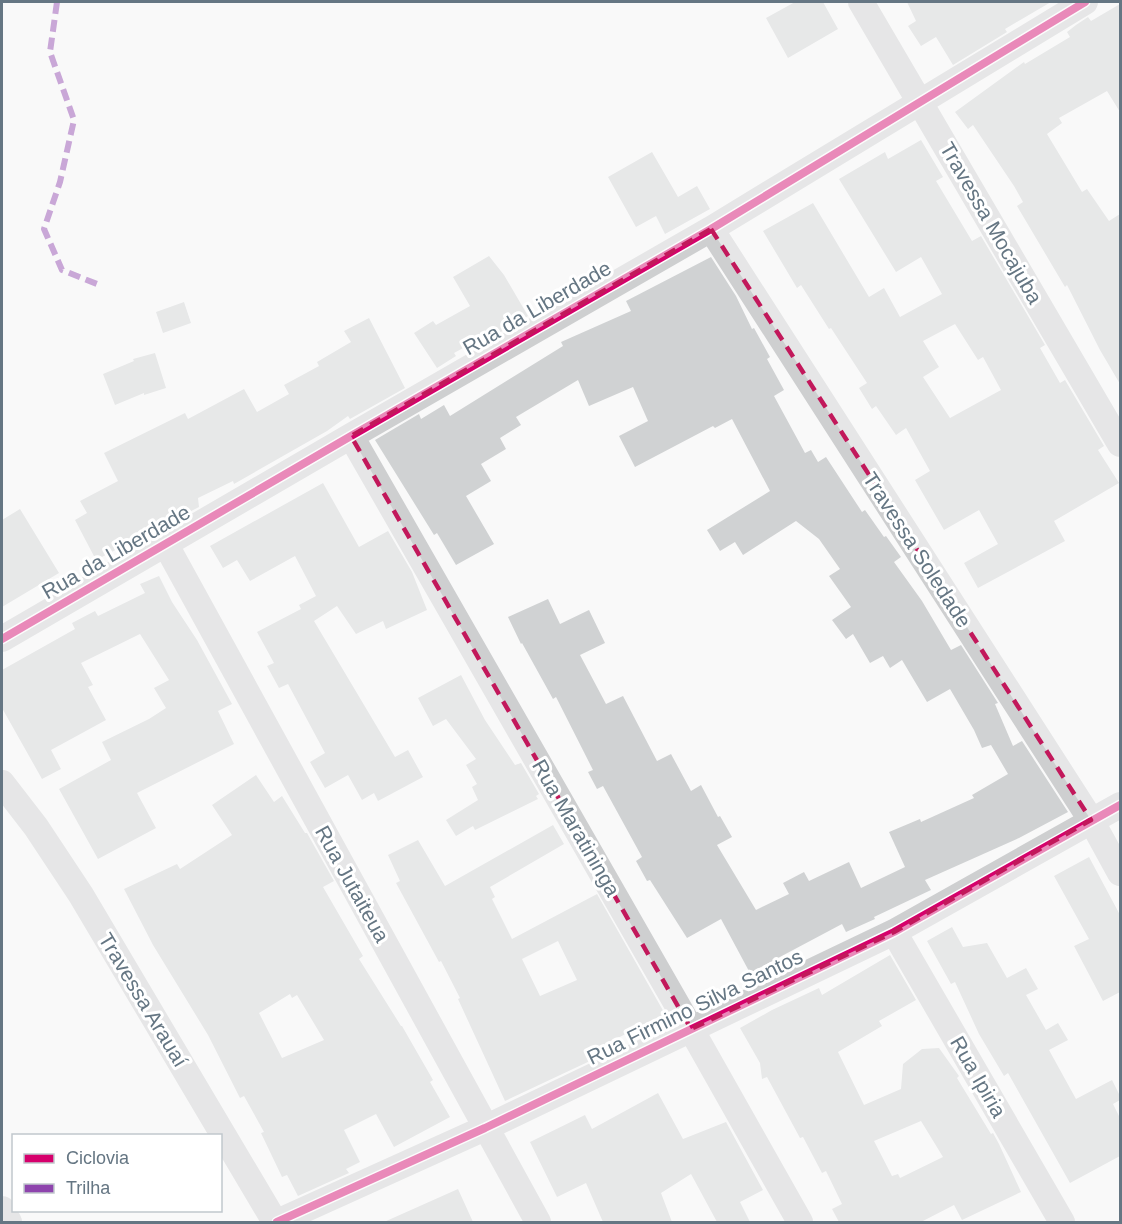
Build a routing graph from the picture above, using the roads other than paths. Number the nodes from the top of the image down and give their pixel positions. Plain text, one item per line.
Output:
1 (861, 2) edge
2 (1085, 2) edge
3 (921, 102) junction
4 (711, 229) junction
5 (351, 436) junction
6 (1120, 444) edge
7 (166, 545) junction
8 (2, 639) edge
9 (2, 783) edge
10 (1120, 805) edge
11 (1091, 820) junction
12 (1120, 873) edge
13 (894, 932) junction
14 (692, 1029) junction
15 (485, 1128) junction
16 (2, 1209) edge
17 (9, 1222) edge
18 (276, 1222) edge
19 (538, 1222) edge
20 (800, 1222) edge
21 (1062, 1222) edge

1 - 3 street, Travessa Mocajuba
2 - 3 street, Rua da Liberdade
3 - 4 street, Rua da Liberdade
3 - 6 street, Travessa Mocajuba
4 - 5 street, Rua da Liberdade
4 - 11 street, Travessa Soledade
5 - 7 street, Rua da Liberdade
5 - 14 street, Rua Maratininga
7 - 8 street, Rua da Liberdade
7 - 15 street, Rua Jutaiteua
9 - 18 street, Travessa Arauaí
10 - 11 street, Rua Firmino Silva Santos
11 - 12 street, Travessa Soledade
11 - 13 street, Rua Firmino Silva Santos
13 - 14 street, Rua Firmino Silva Santos
13 - 21 street, Rua Ipiria
14 - 15 street, Rua Firmino Silva Santos
14 - 20 street, Rua Maratininga
15 - 18 street, Rua Firmino Silva Santos
15 - 19 street, Rua Jutaiteua
16 - 17 street

